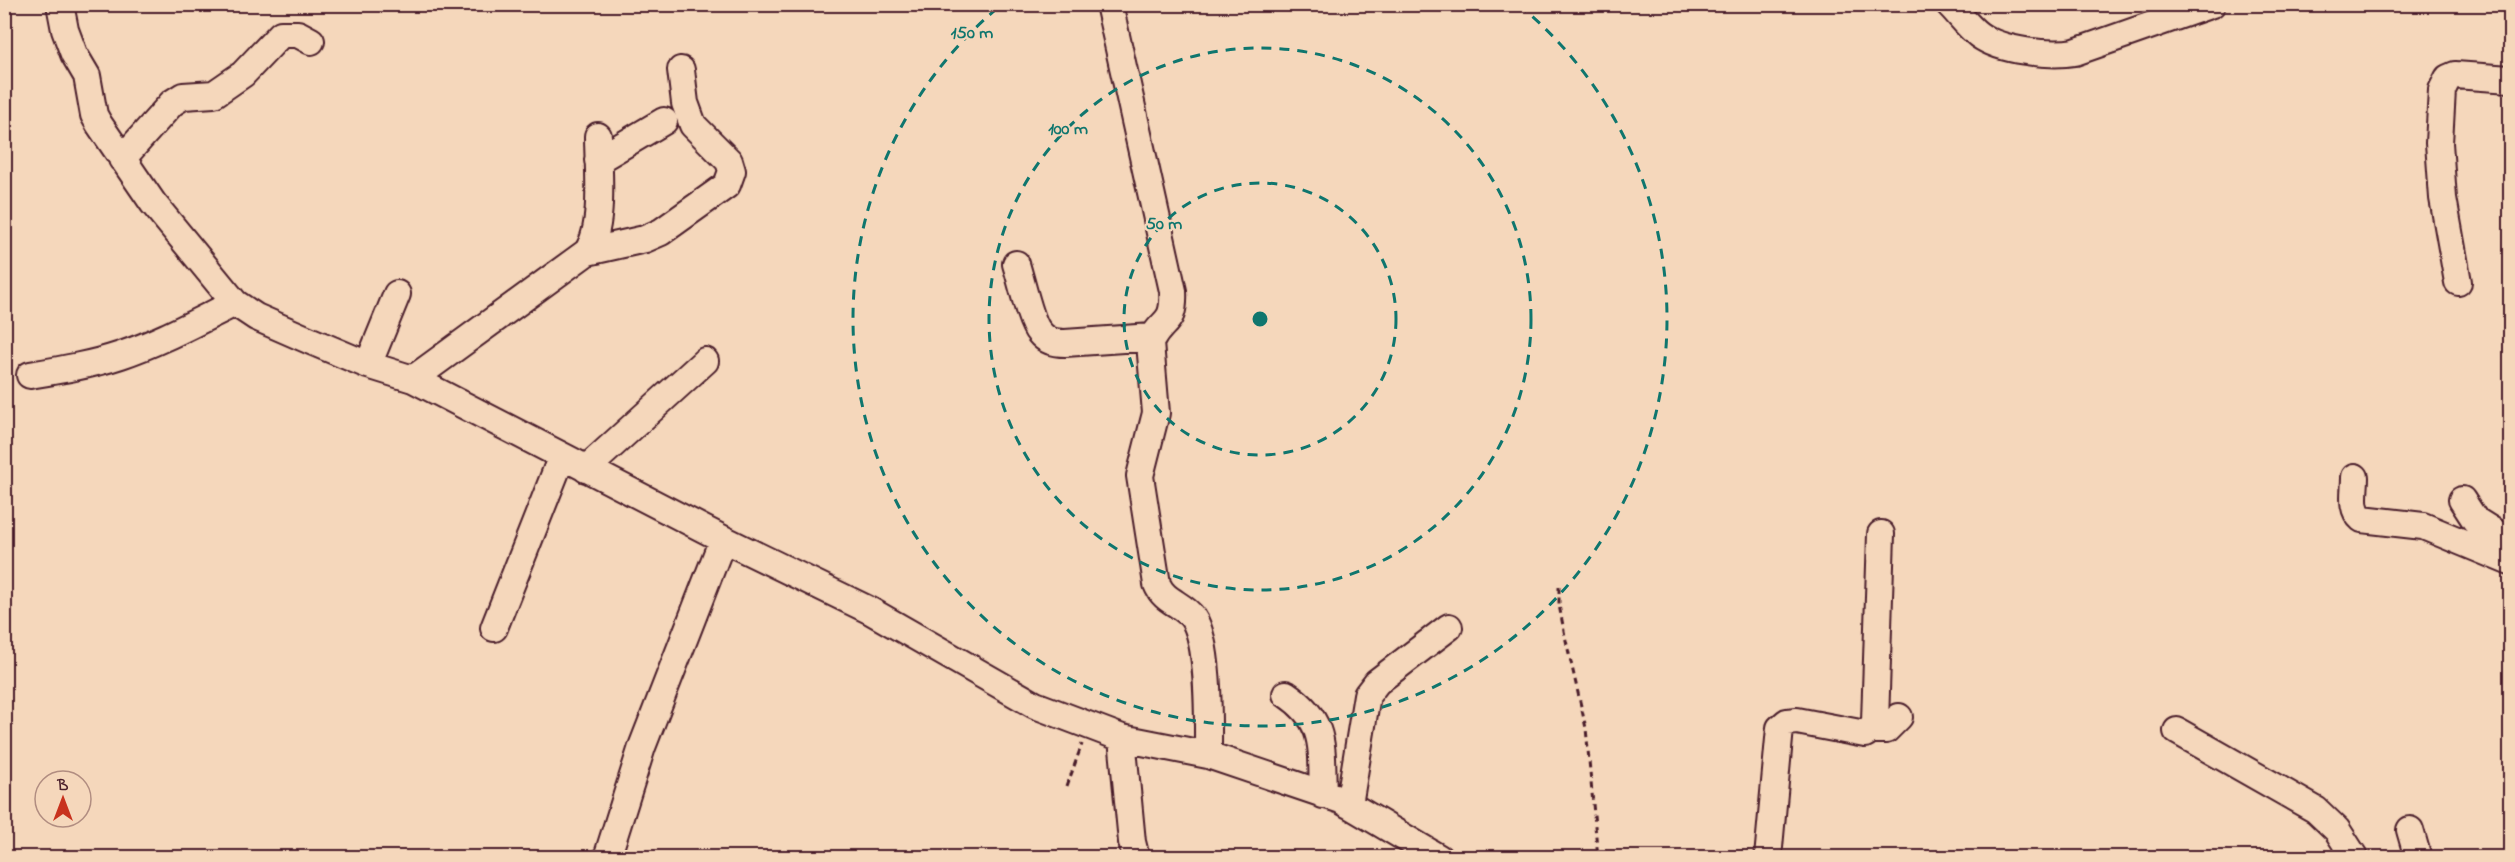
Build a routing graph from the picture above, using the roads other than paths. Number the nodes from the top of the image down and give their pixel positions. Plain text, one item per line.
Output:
1 (60, 4) edge
2 (1109, 4) edge
3 (1949, 4) edge
4 (2212, 4) edge
5 (311, 41) dead end
6 (681, 70) dead end
7 (2511, 80) edge
8 (664, 121) dead end
9 (122, 159) junction
10 (587, 252) junction
11 (1016, 264) dead end
12 (2458, 282) dead end
13 (397, 294) dead end
14 (235, 303) junction
15 (1152, 337) junction
16 (705, 362) dead end
17 (368, 365) junction
18 (30, 375) dead end
19 (413, 379) junction
20 (562, 456) junction
21 (586, 469) junction
22 (2355, 477) dead end
23 (2462, 500) dead end
24 (1881, 534) dead end
25 (723, 539) junction
26 (2511, 542) edge
27 (2511, 562) edge
28 (1449, 627) dead end
29 (494, 628) dead end
30 (1286, 694) dead end
31 (1899, 717) dead end
32 (1871, 730) junction
33 (2176, 732) dead end
34 (1122, 738) junction
35 (1208, 755) junction
36 (1323, 795) junction
37 (1349, 805) junction
38 (2410, 830) dead end
39 (608, 858) edge
40 (1136, 858) edge
41 (1439, 858) edge
42 (1768, 858) edge
43 (2355, 858) edge
44 (2418, 858) edge

1 - 9 street
2 - 15 street
3 - 4 street
5 - 9 street
6 - 10 street
7 - 12 street
8 - 10 street
9 - 14 street
10 - 19 street
11 - 15 street
13 - 17 street
14 - 17 street
14 - 18 street
15 - 35 street
16 - 21 street
17 - 19 street
19 - 20 street
20 - 21 street
20 - 29 street
21 - 25 street
22 - 27 street
23 - 26 street
24 - 32 street
25 - 34 street
25 - 39 street
28 - 37 street
30 - 36 street
31 - 32 street
32 - 42 street
33 - 43 street
34 - 35 street
34 - 40 street
35 - 36 street
36 - 37 street
37 - 41 street
38 - 44 street

